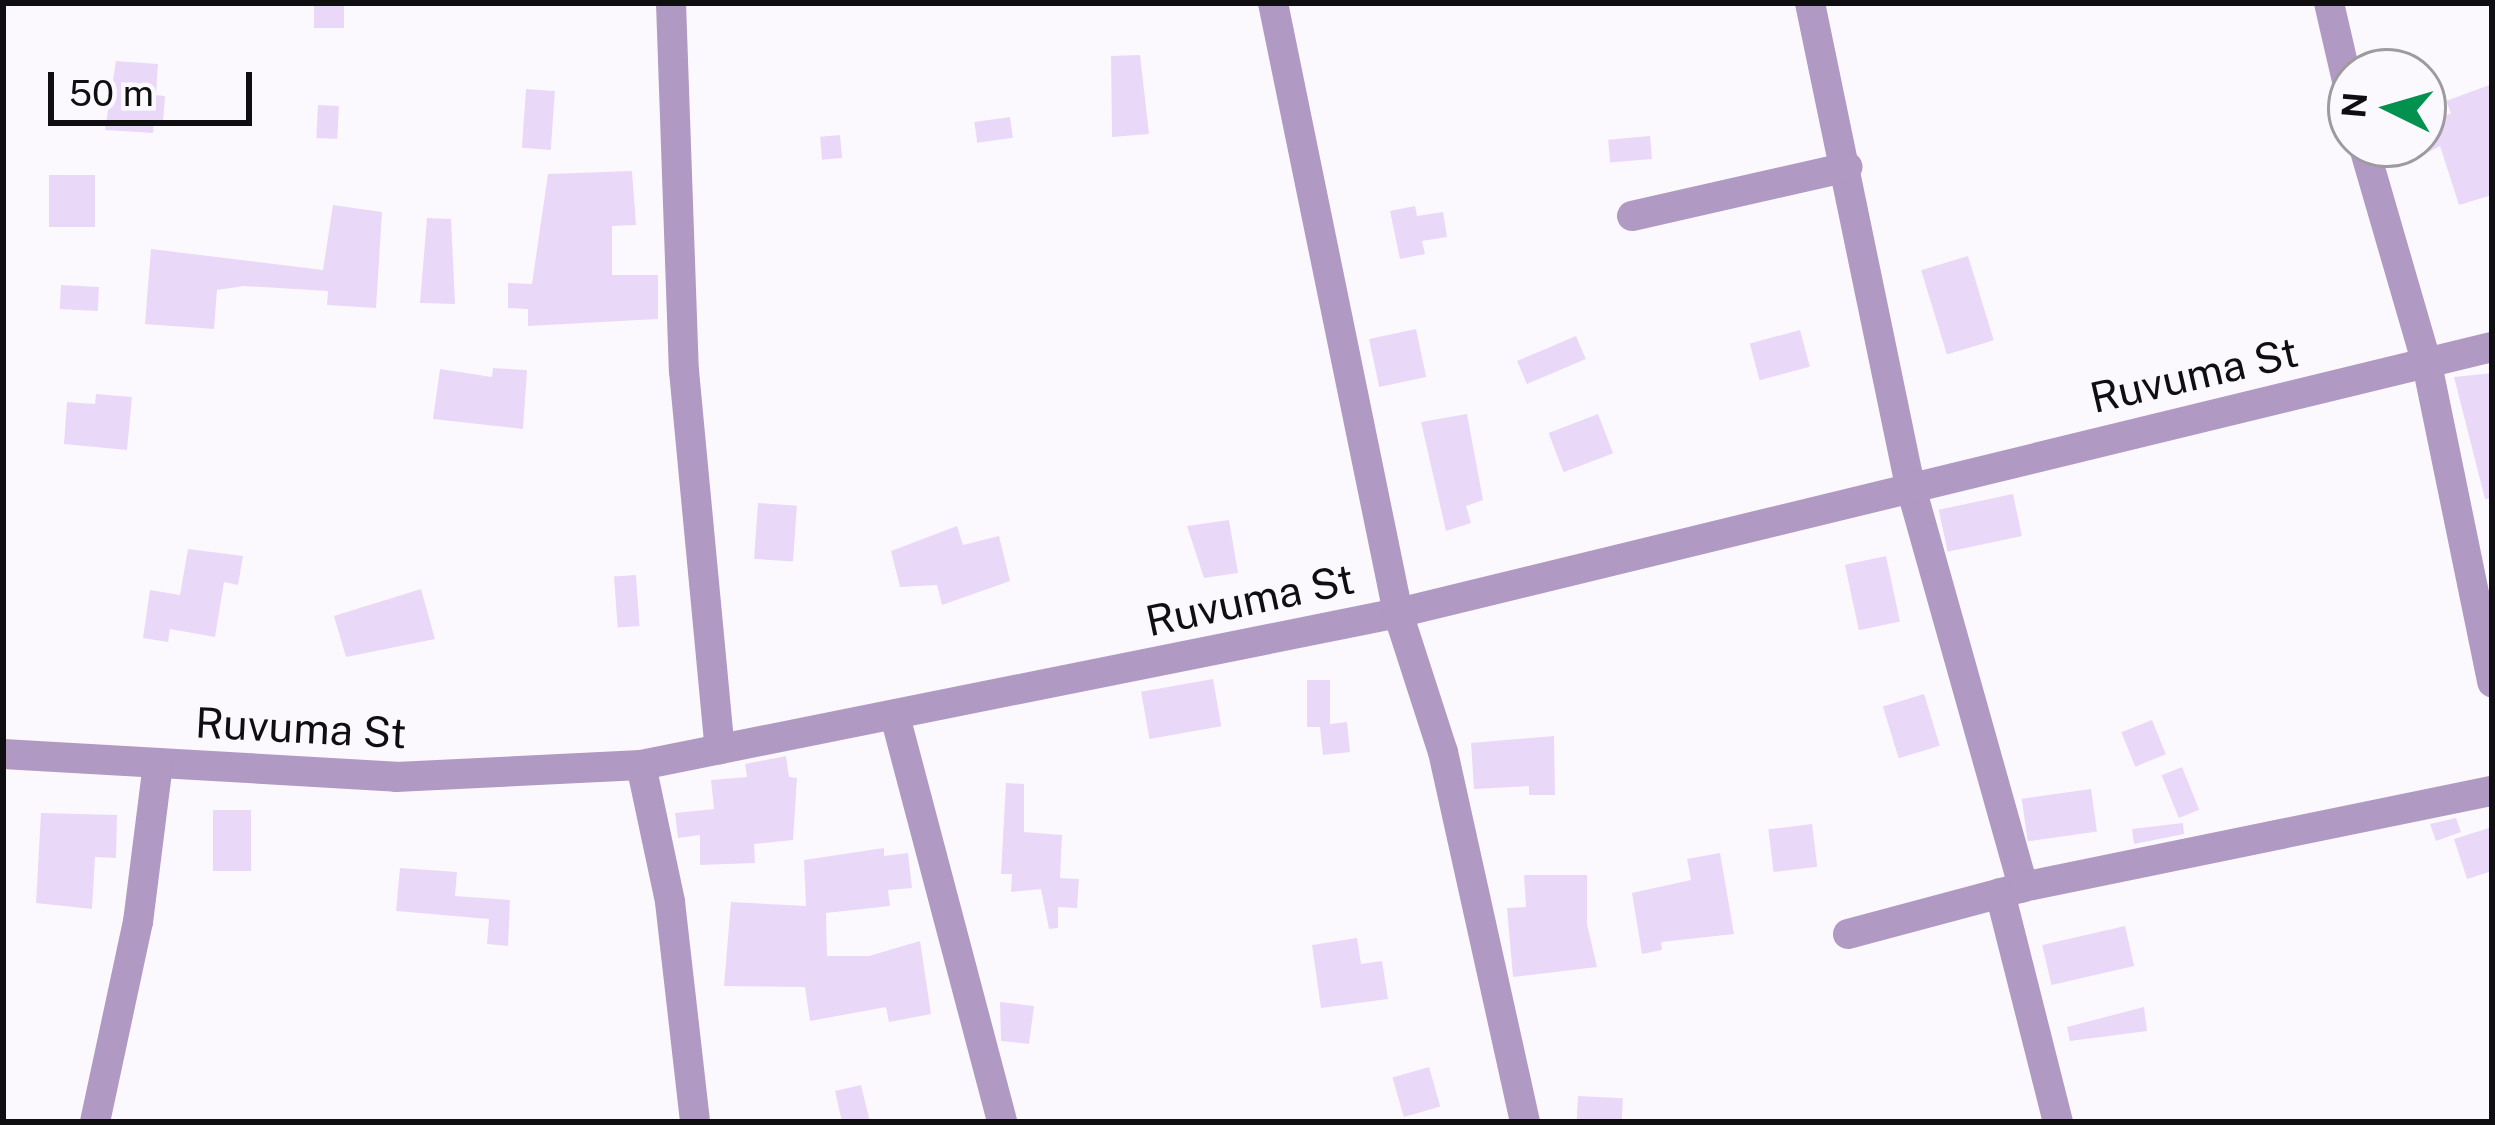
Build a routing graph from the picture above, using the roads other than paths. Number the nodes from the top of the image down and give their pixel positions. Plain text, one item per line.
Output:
1 (671, 3) edge
2 (1273, 3) edge
3 (1810, 3) edge
4 (2330, 3) edge
5 (2340, 48) edge
6 (1847, 167) junction
7 (2370, 168) edge
8 (1632, 216) dead end
9 (2492, 347) edge
10 (2427, 364) junction
11 (1910, 484) junction
12 (1399, 613) junction
13 (2492, 682) edge
14 (895, 716) junction
15 (720, 749) junction
16 (3, 754) edge
17 (158, 764) junction
18 (641, 765) junction
19 (2492, 791) edge
20 (2012, 890) junction
21 (1848, 934) dead end
22 (95, 1122) edge
23 (695, 1122) edge
24 (1003, 1122) edge
25 (1525, 1122) edge
26 (2057, 1122) edge

1 - 15 street
2 - 12 street
3 - 6 street
4 - 5 street
6 - 8 street
6 - 11 street
7 - 10 street
9 - 10 street, Ruvuma St
10 - 11 street, Ruvuma St
10 - 13 street
11 - 12 street, Ruvuma St
11 - 20 street
12 - 14 street, Ruvuma St
12 - 25 street
14 - 15 street, Ruvuma St
14 - 24 street
15 - 18 street, Ruvuma St
16 - 17 street, Ruvuma St
17 - 18 street, Ruvuma St
17 - 22 street
18 - 23 street
19 - 20 street
20 - 21 street
20 - 26 street

